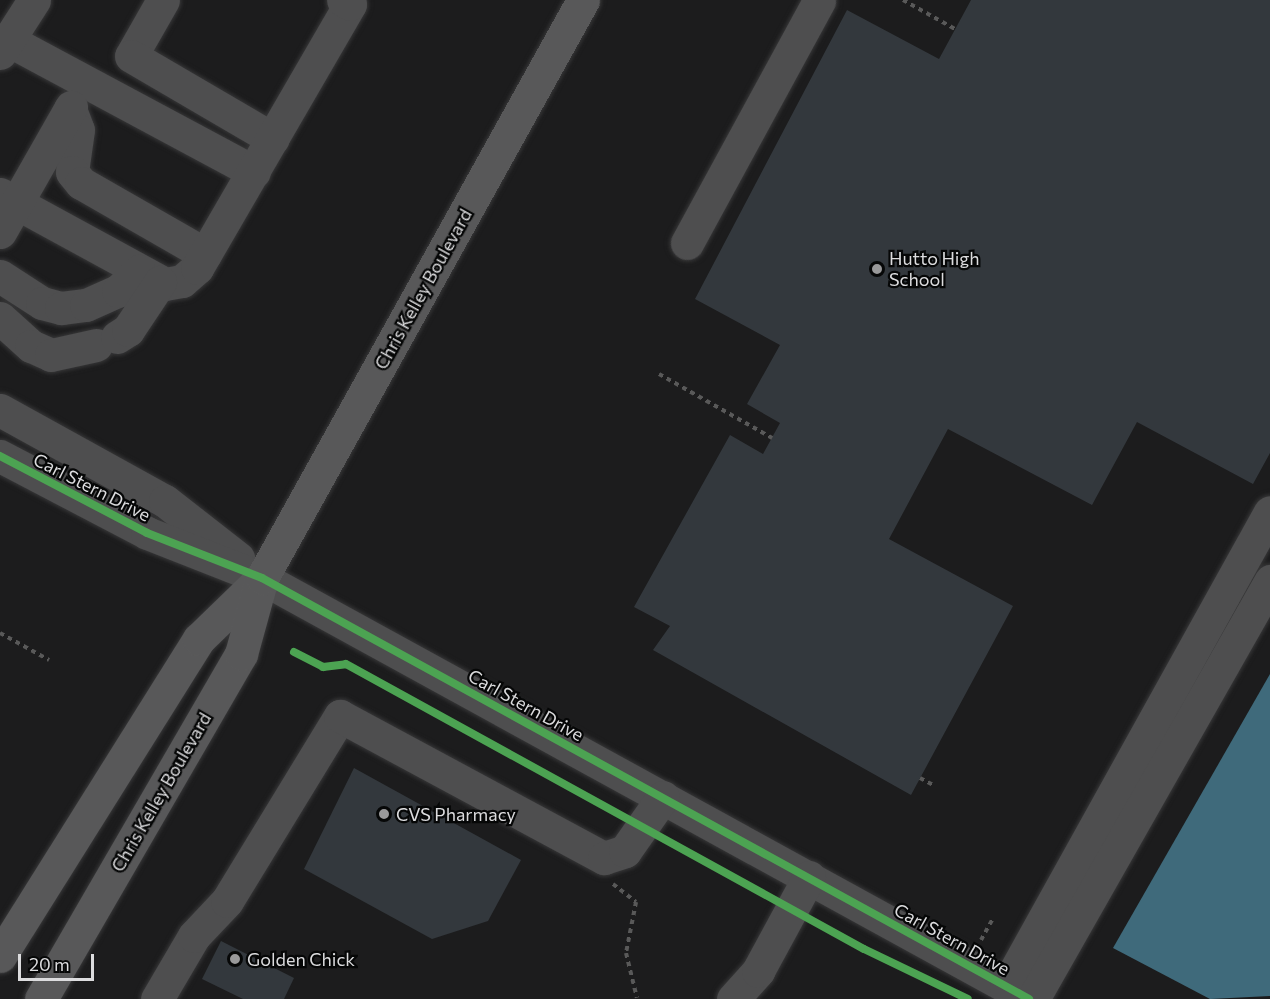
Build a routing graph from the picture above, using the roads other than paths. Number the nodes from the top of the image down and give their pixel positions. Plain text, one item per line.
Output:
1 (34, 0) edge
2 (163, 0) edge
3 (174, 0) edge
4 (583, 0) edge
5 (349, 1) edge
6 (819, 1) edge
7 (4, 46) edge
8 (78, 96) junction
9 (265, 134) junction
10 (254, 172) junction
11 (9, 198) edge
12 (0, 232) edge
13 (687, 243) dead end
14 (205, 254) junction
15 (0, 276) edge
16 (149, 276) junction
17 (0, 318) edge
18 (0, 410) edge
19 (0, 456) edge
20 (1270, 512) edge
21 (262, 578) junction
22 (1270, 581) edge
23 (663, 797) junction
24 (809, 877) junction
25 (0, 956) edge
26 (1023, 995) edge
27 (41, 999) edge
28 (157, 999) edge
29 (733, 999) edge

1 - 7 street
2 - 9 street
3 - 9 street
4 - 21 main road, Chris Kelley Boulevard
5 - 9 street
6 - 13 street
7 - 8 street
8 - 10 street
8 - 11 street
8 - 14 street
9 - 10 street
10 - 14 street
11 - 12 street
11 - 16 street
14 - 16 street
15 - 16 street
16 - 17 street
18 - 21 street, Carl Stern Drive
19 - 21 street, Carl Stern Drive
20 - 26 street
21 - 23 street, Carl Stern Drive
21 - 25 main road, Chris Kelley Boulevard
21 - 27 main road, Chris Kelley Boulevard
22 - 26 street
23 - 24 street, Carl Stern Drive
23 - 28 street
24 - 26 street, Carl Stern Drive
24 - 29 street

